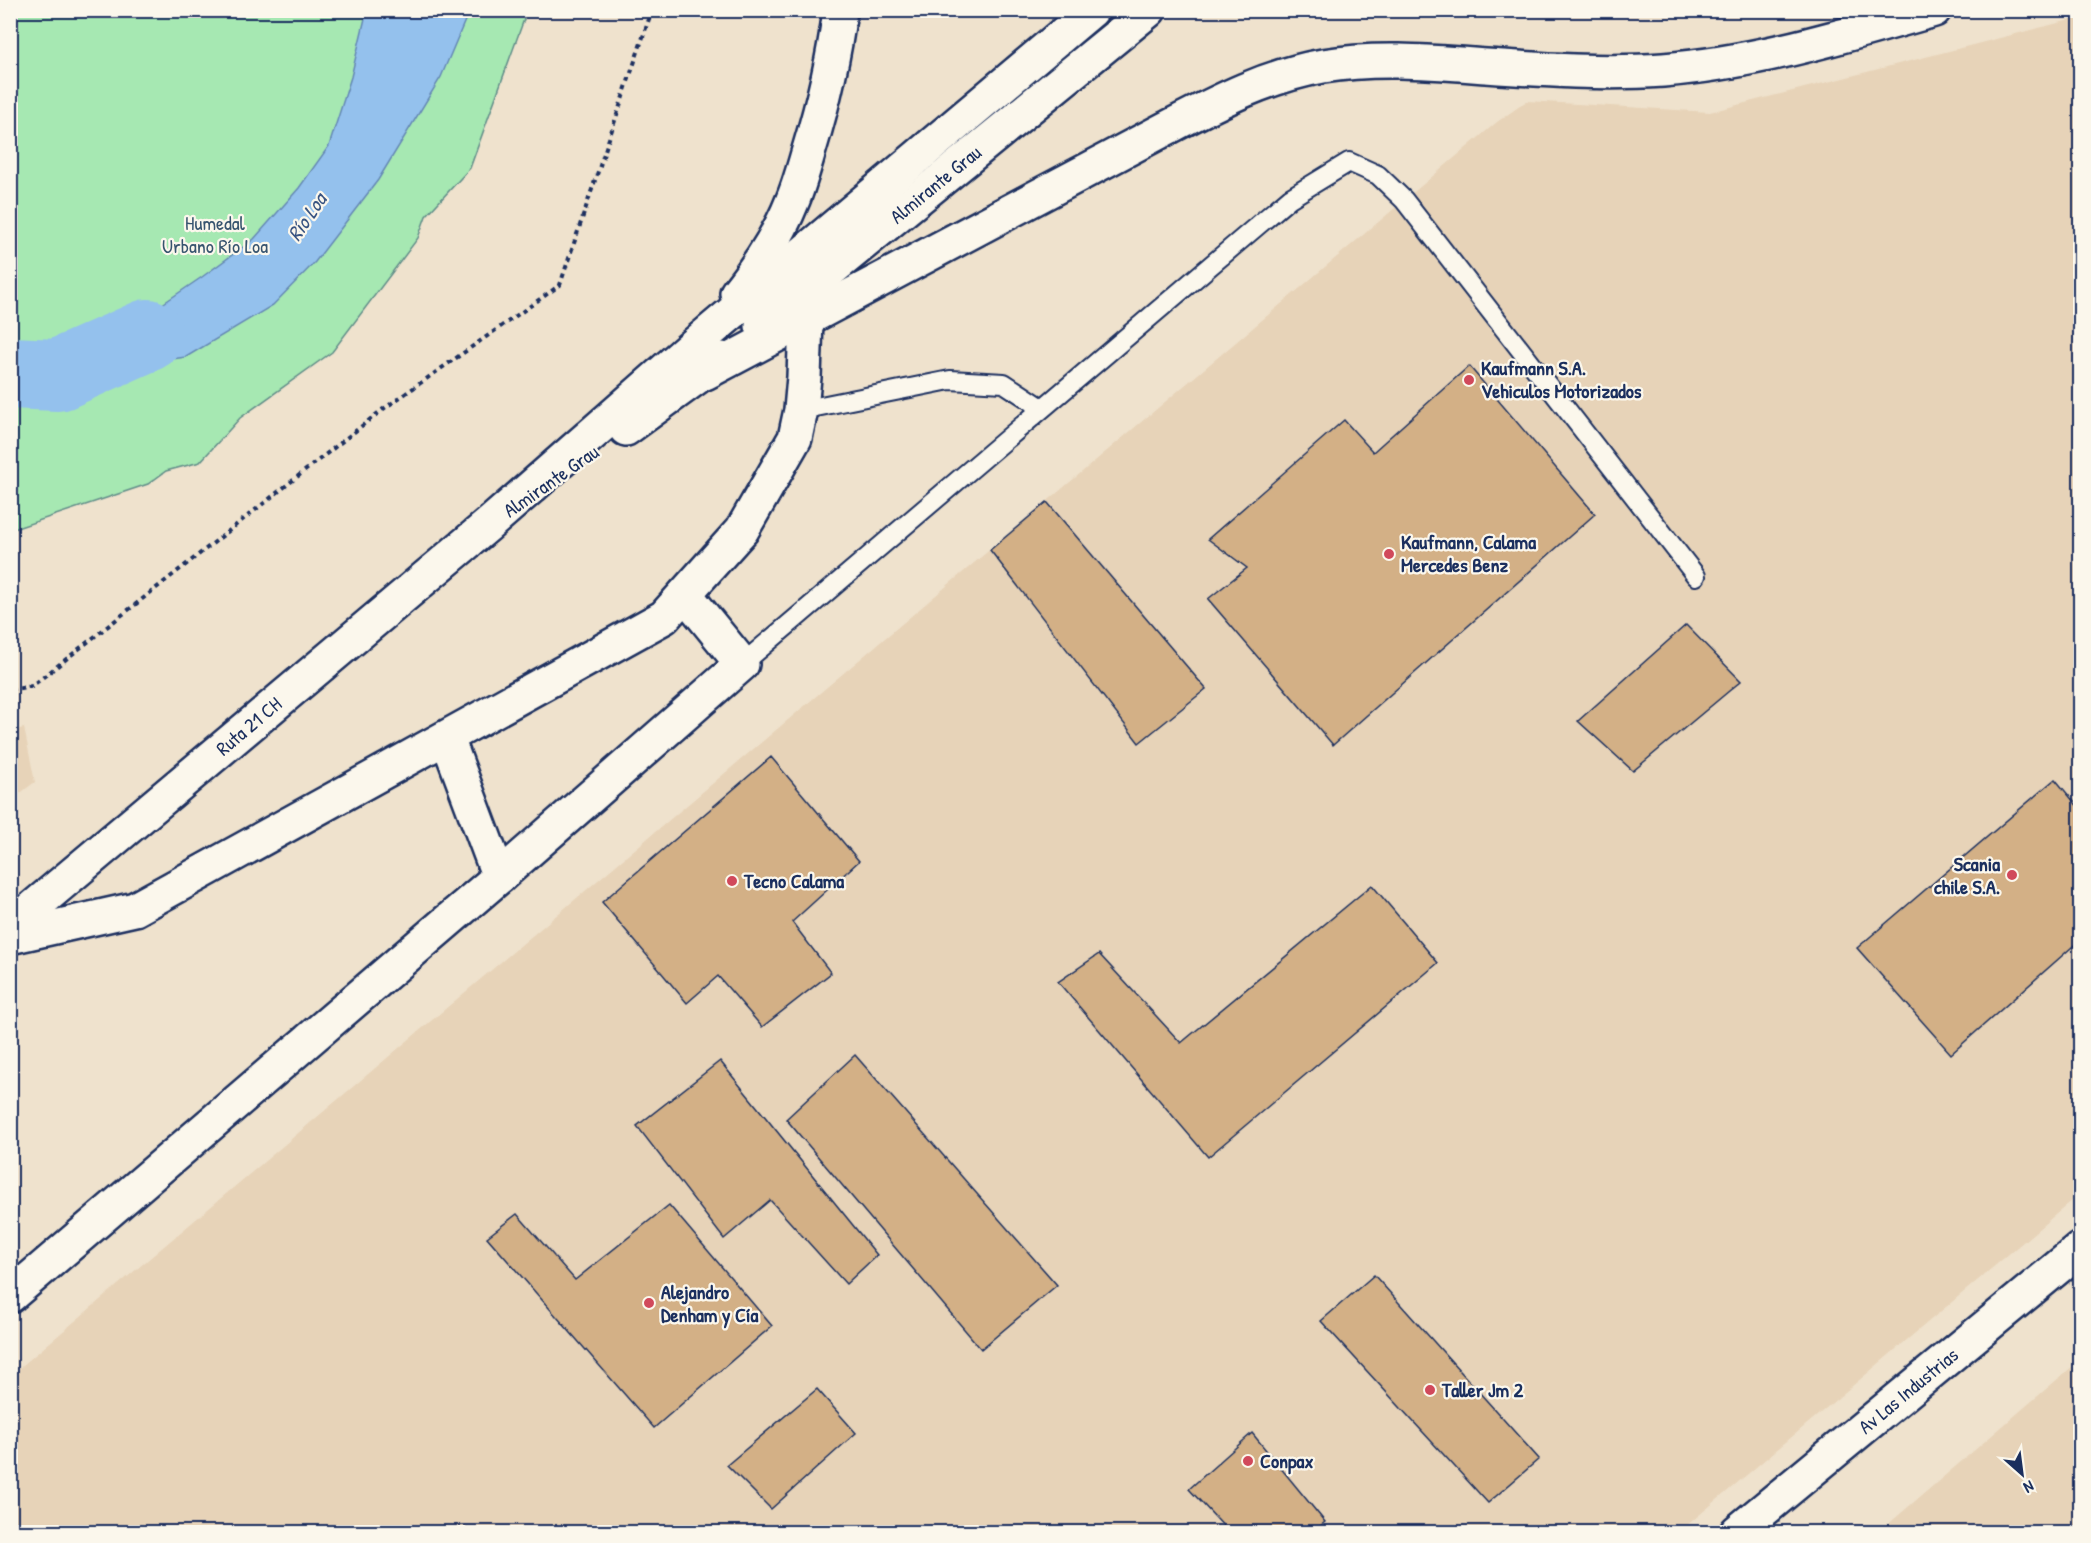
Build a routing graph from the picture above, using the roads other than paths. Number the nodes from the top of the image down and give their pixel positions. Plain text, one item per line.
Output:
1 (840, 10) edge
2 (1092, 10) edge
3 (1149, 10) edge
4 (1934, 10) edge
5 (806, 320) junction
6 (697, 361) junction
7 (1042, 408) junction
8 (801, 410) junction
9 (488, 525) joint
10 (1696, 576) dead end
11 (685, 594) junction
12 (742, 664) junction
13 (447, 738) junction
14 (499, 877) junction
15 (10, 927) edge
16 (10, 937) edge
17 (2080, 1249) edge
18 (10, 1296) edge
19 (1737, 1533) edge

1 - 6 main road
2 - 6 main road, Almirante Grau
3 - 6 main road, Almirante Grau
4 - 5 main road
5 - 6 main road
5 - 8 main road
6 - 9 main road, Almirante Grau
7 - 8 lane
7 - 10 lane
7 - 12 lane
8 - 11 main road
9 - 15 main road, Ruta 21 CH
11 - 12 main road
11 - 13 main road
12 - 14 main road
13 - 14 main road
13 - 16 main road
14 - 18 main road
17 - 19 main road, Av Las Industrias

